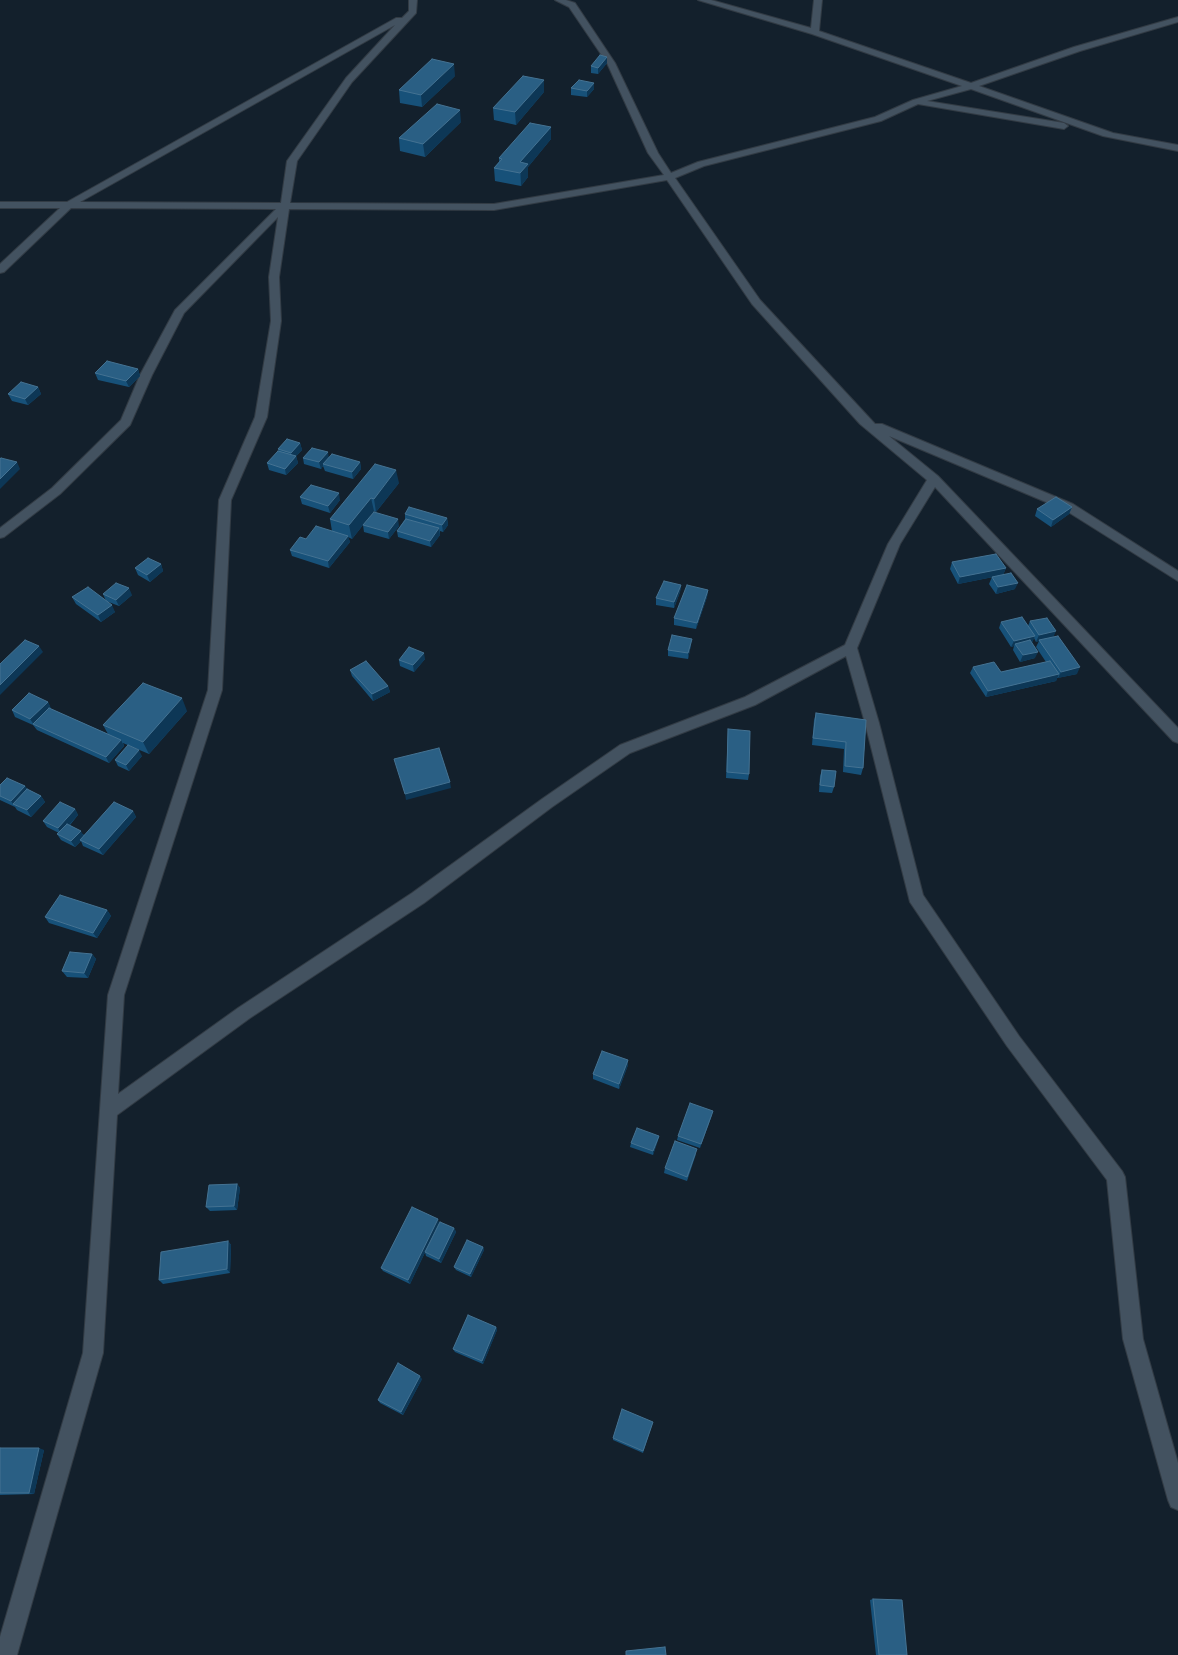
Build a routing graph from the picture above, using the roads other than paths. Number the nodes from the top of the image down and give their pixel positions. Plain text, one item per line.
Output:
1 (559, 0) edge
2 (702, 0) edge
3 (818, 0) edge
4 (413, 6) edge
5 (1178, 19) edge
6 (815, 32) junction
7 (972, 86) junction
8 (916, 102) junction
9 (1114, 136) junction
10 (1178, 148) edge
11 (670, 177) junction
12 (0, 205) edge
13 (69, 205) junction
14 (285, 205) junction
15 (0, 270) edge
16 (864, 421) junction
17 (934, 479) junction
18 (0, 534) edge
19 (1178, 576) edge
20 (850, 648) junction
21 (1178, 737) edge
22 (110, 1110) junction
23 (1178, 1500) edge
24 (6, 1655) edge

1 - 11 street
2 - 6 street
3 - 6 street
4 - 13 street
4 - 14 street
5 - 7 street
6 - 7 street
7 - 8 street
7 - 9 street
8 - 9 street
8 - 11 street
9 - 10 street
11 - 14 street
11 - 16 street
12 - 13 street
13 - 14 street
13 - 15 street
14 - 18 street
14 - 22 street
16 - 17 street
16 - 19 street
17 - 20 street
17 - 21 street
20 - 22 street
20 - 23 street
22 - 24 street

